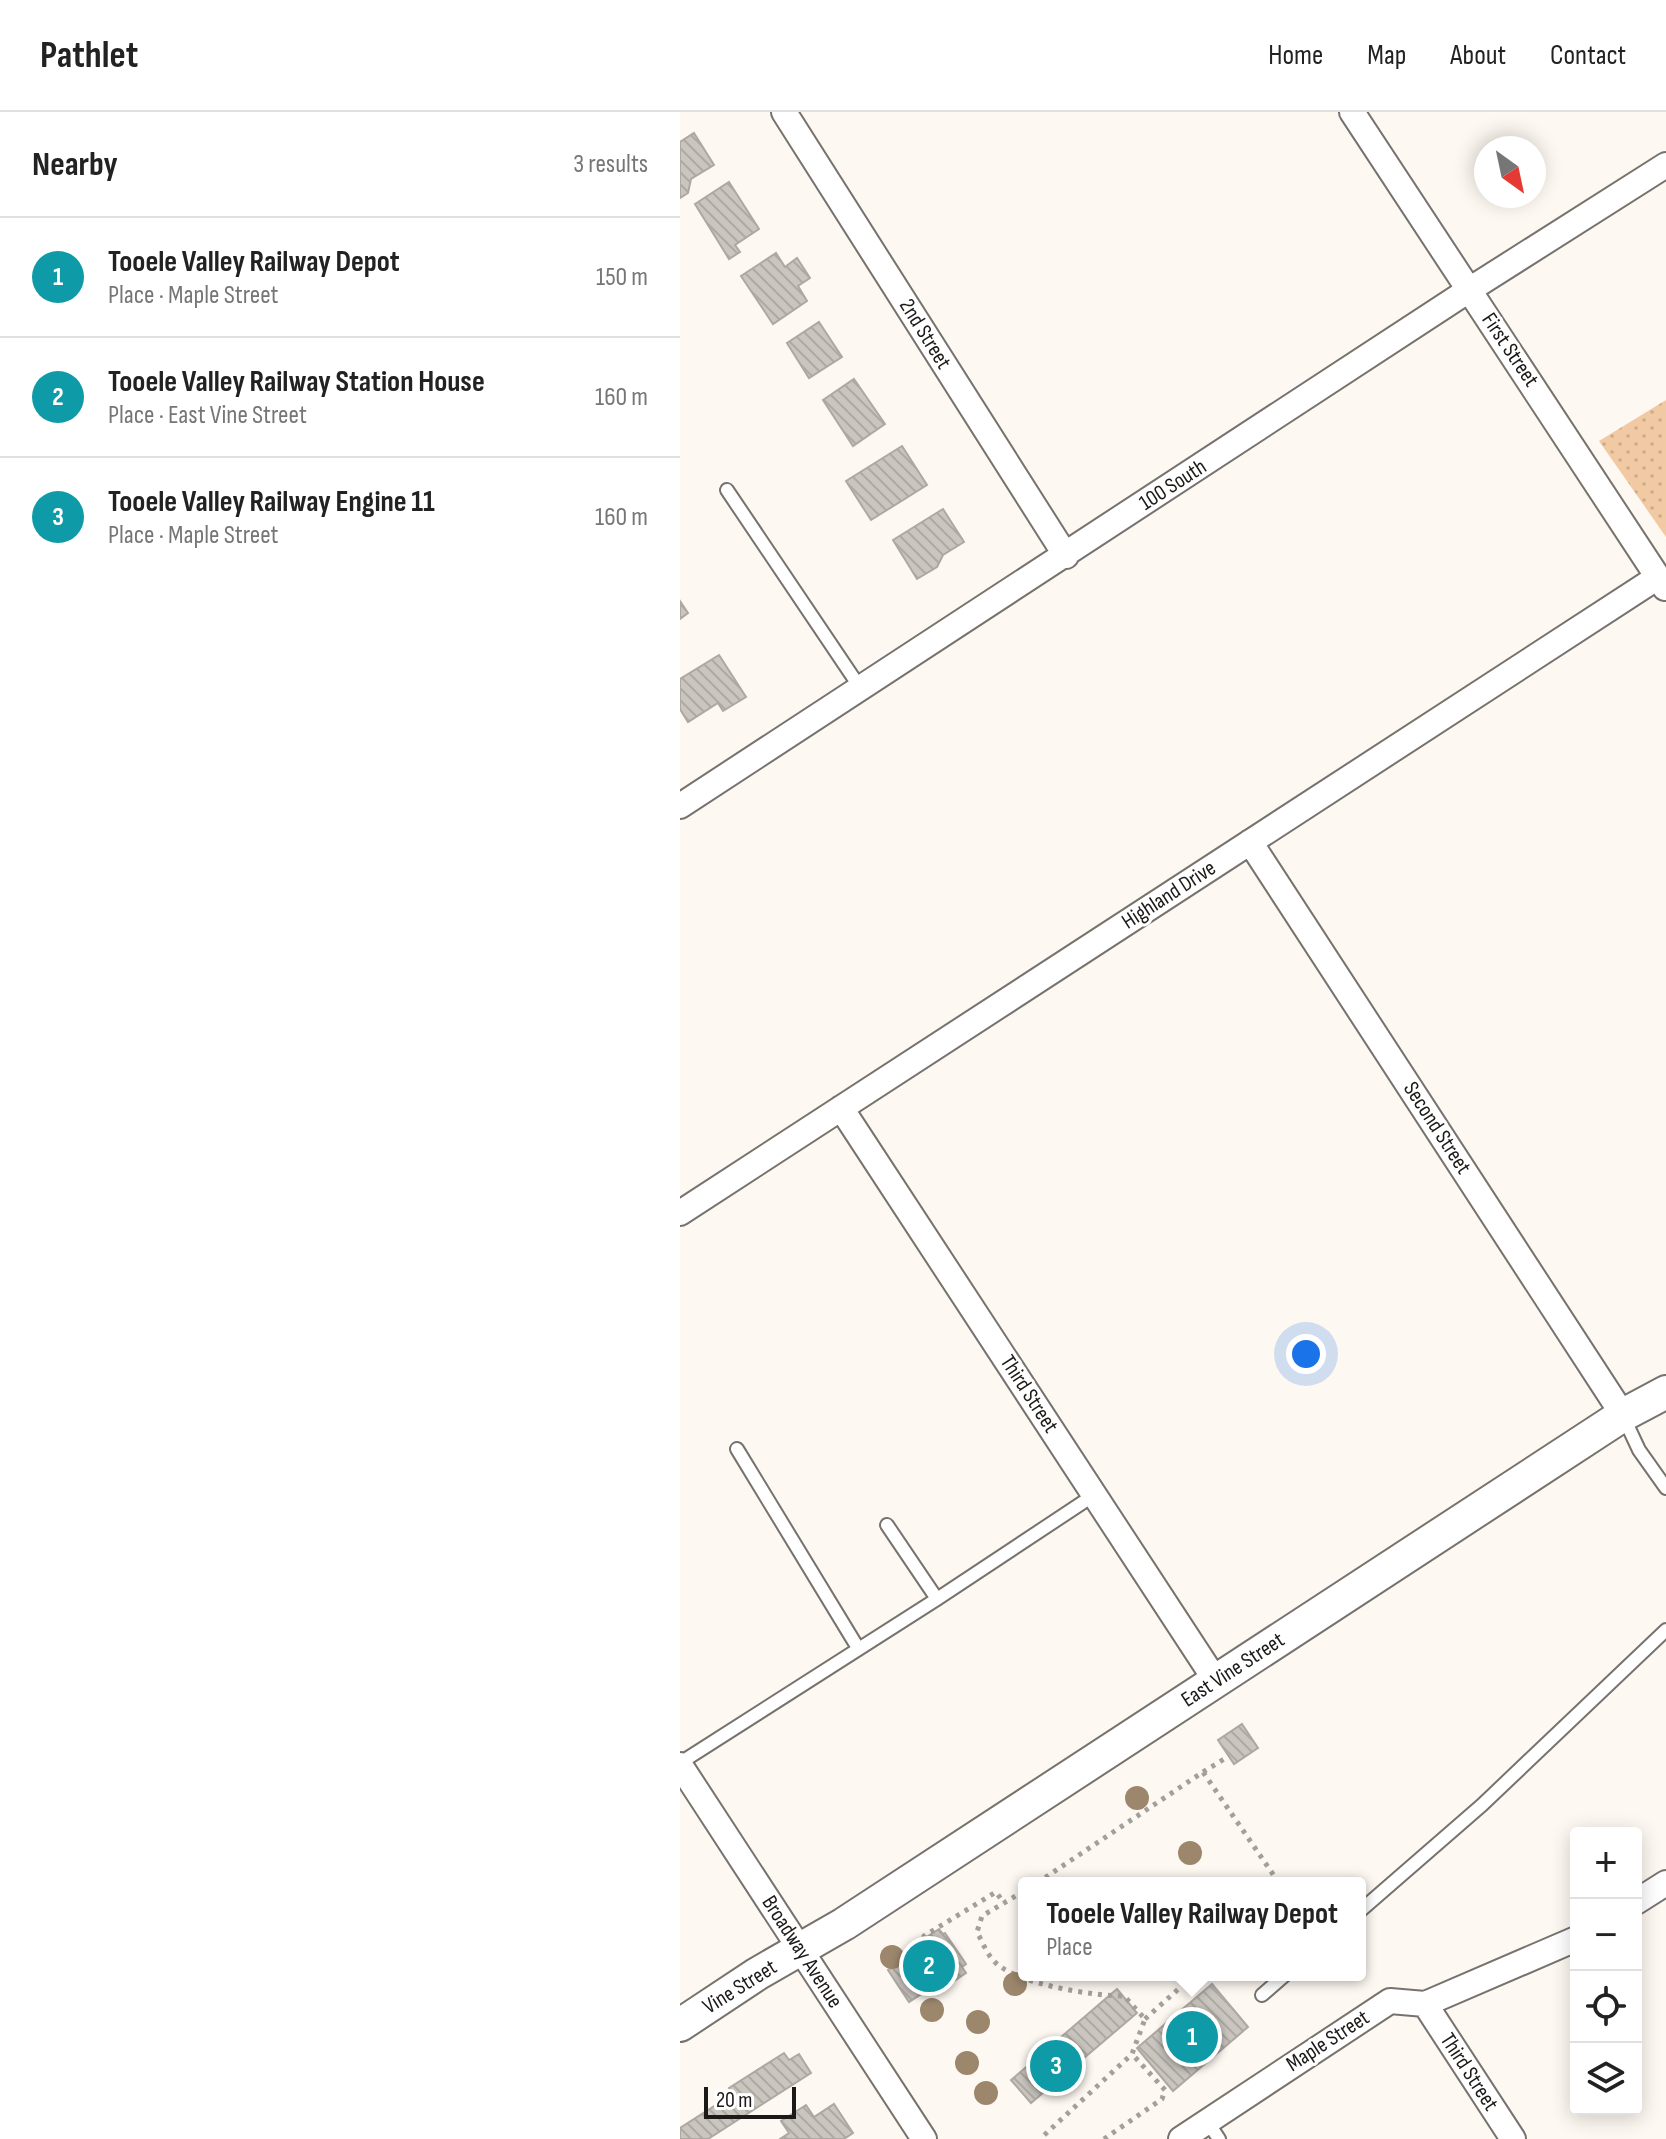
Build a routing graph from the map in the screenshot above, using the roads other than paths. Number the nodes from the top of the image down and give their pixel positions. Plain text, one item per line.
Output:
1 (784, 112) edge
2 (1352, 112) edge
3 (1666, 165) edge
4 (1469, 290) junction
5 (727, 490) dead end
6 (1066, 556) junction
7 (1662, 583) edge
8 (861, 689) junction
9 (680, 806) edge
10 (1250, 842) junction
11 (841, 1108) junction
12 (680, 1213) edge
13 (1666, 1392) edge
14 (1623, 1415) junction
15 (737, 1449) dead end
16 (1666, 1488) edge
17 (1094, 1495) junction
18 (887, 1525) dead end
19 (937, 1599) junction
20 (1666, 1630) edge
21 (858, 1648) junction
22 (1216, 1681) junction
23 (680, 1764) edge
24 (1666, 1883) edge
25 (1641, 1899) edge
26 (1366, 1906) edge
27 (1570, 1942) edge
28 (800, 1950) junction
29 (1278, 1981) edge
30 (1262, 1995) dead end
31 (1425, 2004) junction
32 (680, 2025) edge
33 (1213, 2130) edge
34 (924, 2139) edge
35 (1181, 2139) edge
36 (1513, 2139) edge

1 - 6 street, 2nd Street
2 - 4 street, First Street
3 - 4 street, 100 South
4 - 6 street, 100 South
4 - 7 street, First Street
5 - 8 lane
6 - 8 street, 100 South
7 - 10 street, Highland Drive
8 - 9 street, 100 South
10 - 11 street, Highland Drive
10 - 14 street, Second Street
11 - 12 street, Highland Drive
11 - 17 street, Third Street
13 - 14 street, East Vine Street
14 - 16 lane
14 - 22 street, East Vine Street
15 - 21 lane
17 - 19 lane
17 - 22 street, Third Street
18 - 19 lane
19 - 21 lane
20 - 26 lane
21 - 23 lane
22 - 28 street, East Vine Street
23 - 28 street, Broadway Avenue
24 - 25 street
27 - 31 street, Maple Street
28 - 32 street, Vine Street
28 - 34 street, Broadway Avenue
29 - 30 lane
31 - 33 street, Maple Street
31 - 36 street, Third Street
33 - 35 street, Maple Street

